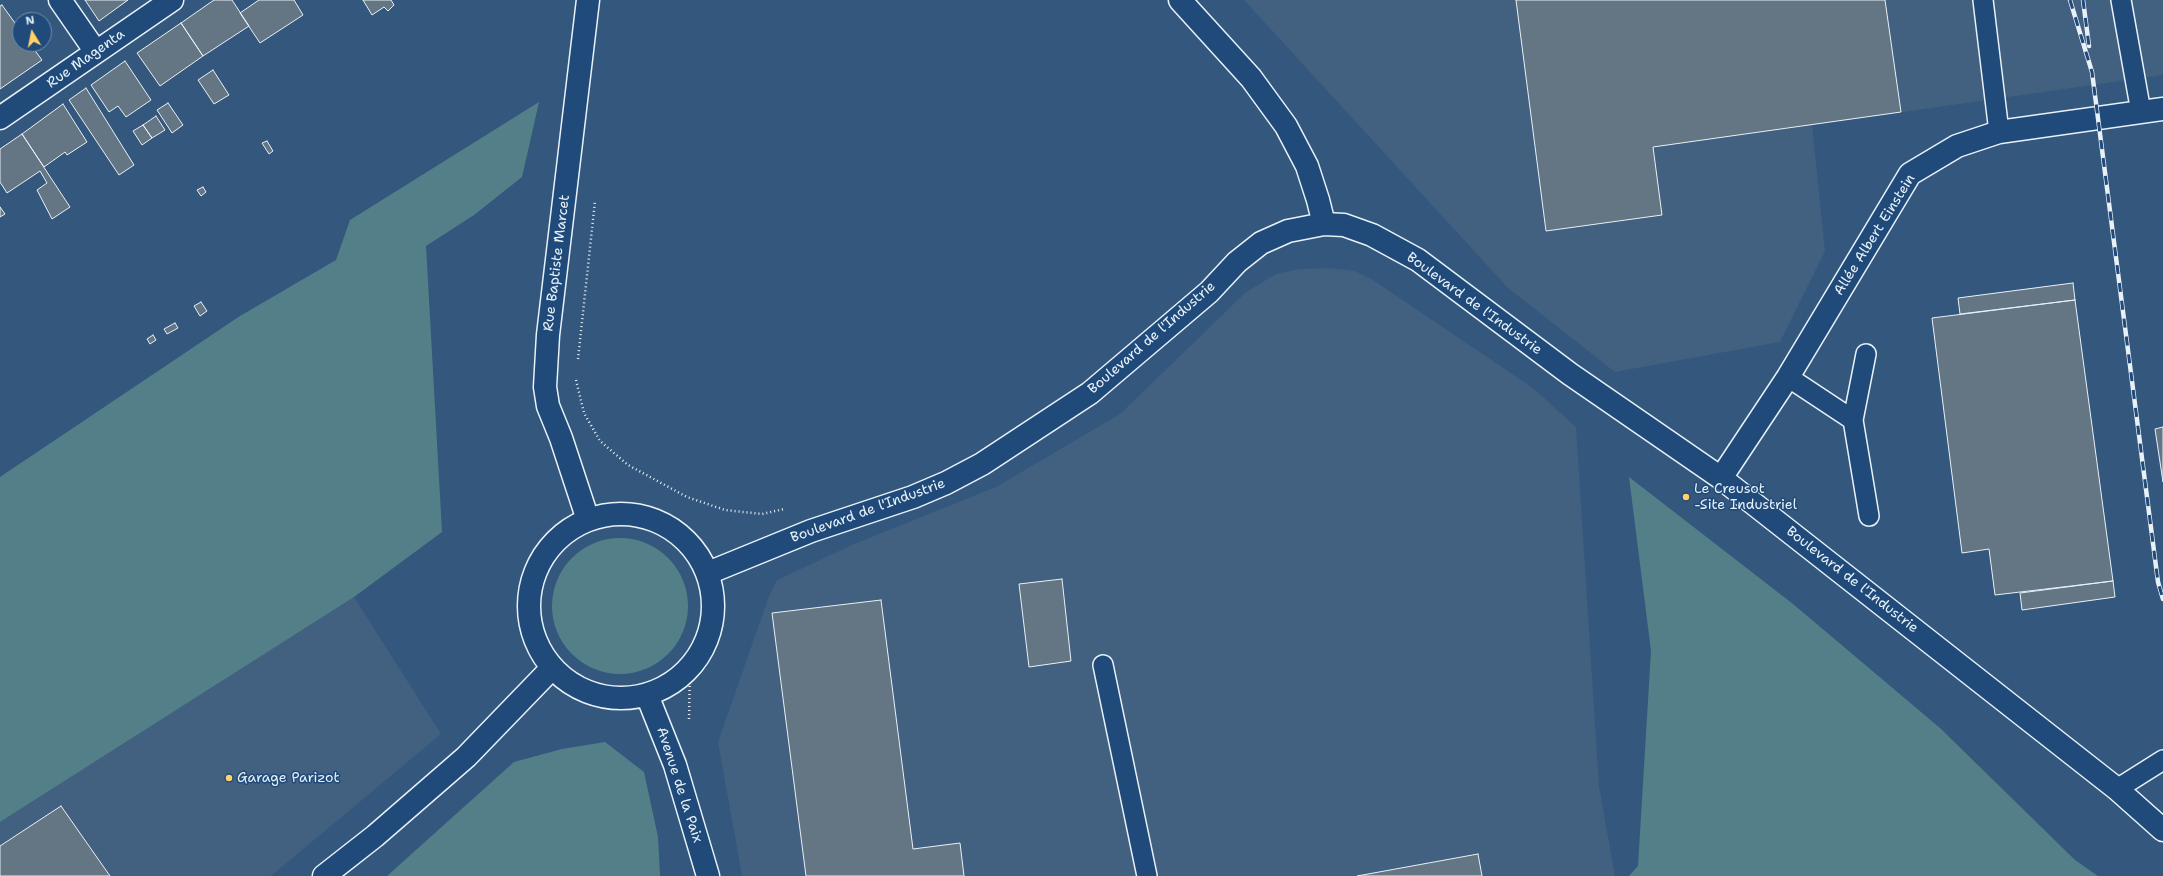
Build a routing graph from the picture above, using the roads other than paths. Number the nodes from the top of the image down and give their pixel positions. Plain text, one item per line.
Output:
1 (60, 0) edge
2 (172, 0) edge
3 (588, 0) edge
4 (1180, 0) edge
5 (1983, 0) edge
6 (2121, 0) edge
7 (96, 52) junction
8 (2163, 110) edge
9 (2141, 112) junction
10 (0, 118) edge
11 (1999, 132) junction
12 (1324, 224) junction
13 (1866, 354) dead end
14 (1788, 377) junction
15 (1853, 420) junction
16 (1721, 478) junction
17 (1869, 516) dead end
18 (588, 520) junction
19 (708, 573) junction
20 (1103, 665) dead end
21 (552, 668) junction
22 (647, 695) junction
23 (2163, 760) edge
24 (2117, 789) junction
25 (2163, 830) edge
26 (324, 876) edge
27 (708, 876) edge
28 (1147, 876) edge

1 - 7 street
2 - 7 street, Rue Magenta
3 - 18 street, Rue Baptiste Marcet
4 - 12 street
5 - 11 lane
6 - 9 lane
7 - 10 street, Rue Magenta
8 - 9 street, Allée Albert Einstein
9 - 11 street, Allée Albert Einstein
11 - 14 street, Allée Albert Einstein
12 - 16 street, Boulevard de l'Industrie
12 - 19 street, Boulevard de l'Industrie
13 - 15 lane
14 - 15 lane
14 - 16 street, Allée Albert Einstein
15 - 17 lane
16 - 24 street, Boulevard de l'Industrie
18 - 19 street
18 - 21 street
19 - 22 street
20 - 28 lane
21 - 22 street
21 - 26 street
22 - 27 street, Avenue de la Paix
23 - 24 lane
24 - 25 street, Boulevard de l'Industrie

